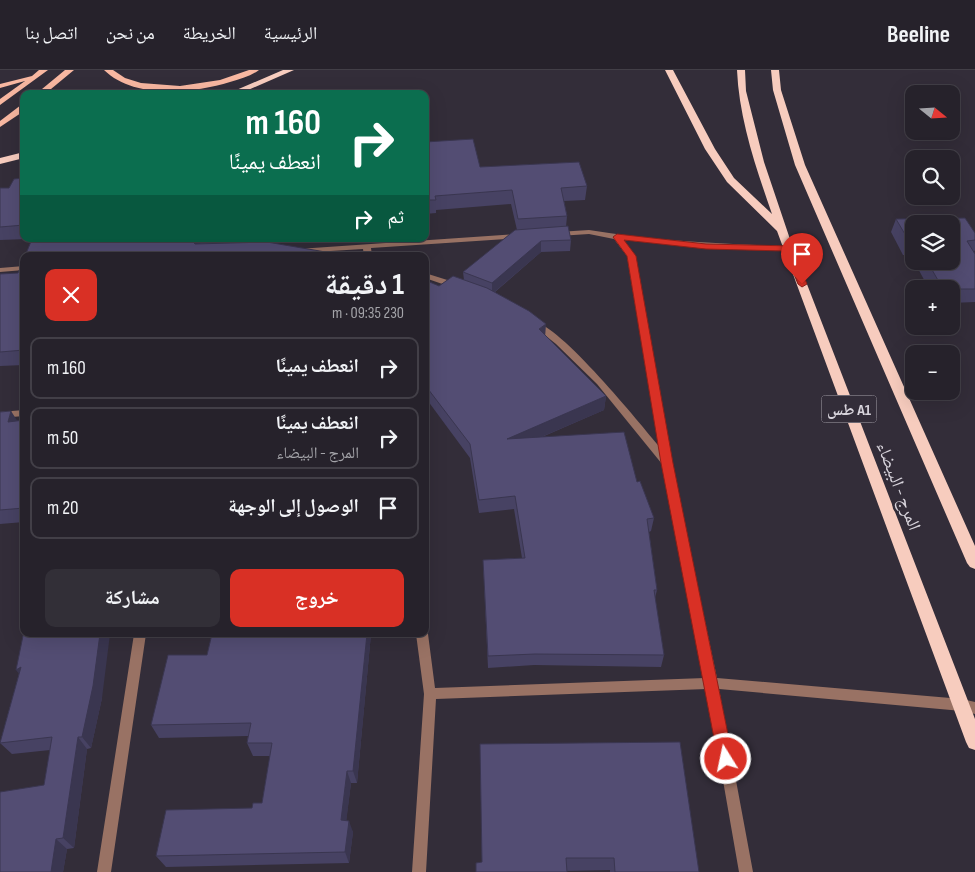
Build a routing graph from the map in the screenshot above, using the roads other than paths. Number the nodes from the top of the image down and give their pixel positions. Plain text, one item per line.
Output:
1 (70, 70) edge
2 (108, 70) edge
3 (255, 70) edge
4 (290, 70) edge
5 (669, 70) edge
6 (741, 70) edge
7 (775, 70) edge
8 (782, 70) edge
9 (41, 72) edge
10 (0, 86) edge
11 (45, 90) edge
12 (241, 90) edge
13 (777, 90) junction
14 (0, 103) edge
15 (20, 110) edge
16 (0, 125) edge
17 (20, 156) edge
18 (0, 161) edge
19 (783, 232) junction
20 (550, 234) edge
21 (531, 236) edge
22 (617, 237) junction
23 (368, 246) junction
24 (788, 248) junction
25 (290, 251) edge
26 (368, 252) edge
27 (20, 268) edge
28 (0, 270) edge
29 (429, 276) edge
30 (464, 288) edge
31 (524, 316) edge
32 (20, 413) edge
33 (0, 415) edge
34 (667, 463) junction
35 (975, 563) edge
36 (140, 637) edge
37 (422, 637) edge
38 (712, 683) junction
39 (430, 694) junction
40 (962, 705) junction
41 (975, 708) edge
42 (975, 742) edge
43 (104, 872) edge
44 (419, 872) edge
45 (746, 872) edge

1 - 11 main road
2 - 3 main road
4 - 12 highway
5 - 19 highway
6 - 19 highway, المرج - البيضاء / طس A1
7 - 13 highway, المرج - البيضاء / طس A1
8 - 13 highway
9 - 10 main road
9 - 14 main road
13 - 35 highway, المرج - البيضاء / طس A1
15 - 16 main road
17 - 18 highway
19 - 24 highway, المرج - البيضاء / طس A1
20 - 22 street
21 - 23 street
22 - 24 street
22 - 34 street
23 - 25 street
23 - 26 street
24 - 40 highway, المرج - البيضاء / طس A1
27 - 28 street
29 - 30 street
31 - 34 street
32 - 33 street
34 - 38 street
36 - 43 street
37 - 39 street
38 - 39 street
38 - 40 street
38 - 45 street
39 - 44 street
40 - 41 street
40 - 42 highway, المرج - البيضاء / طس A1

